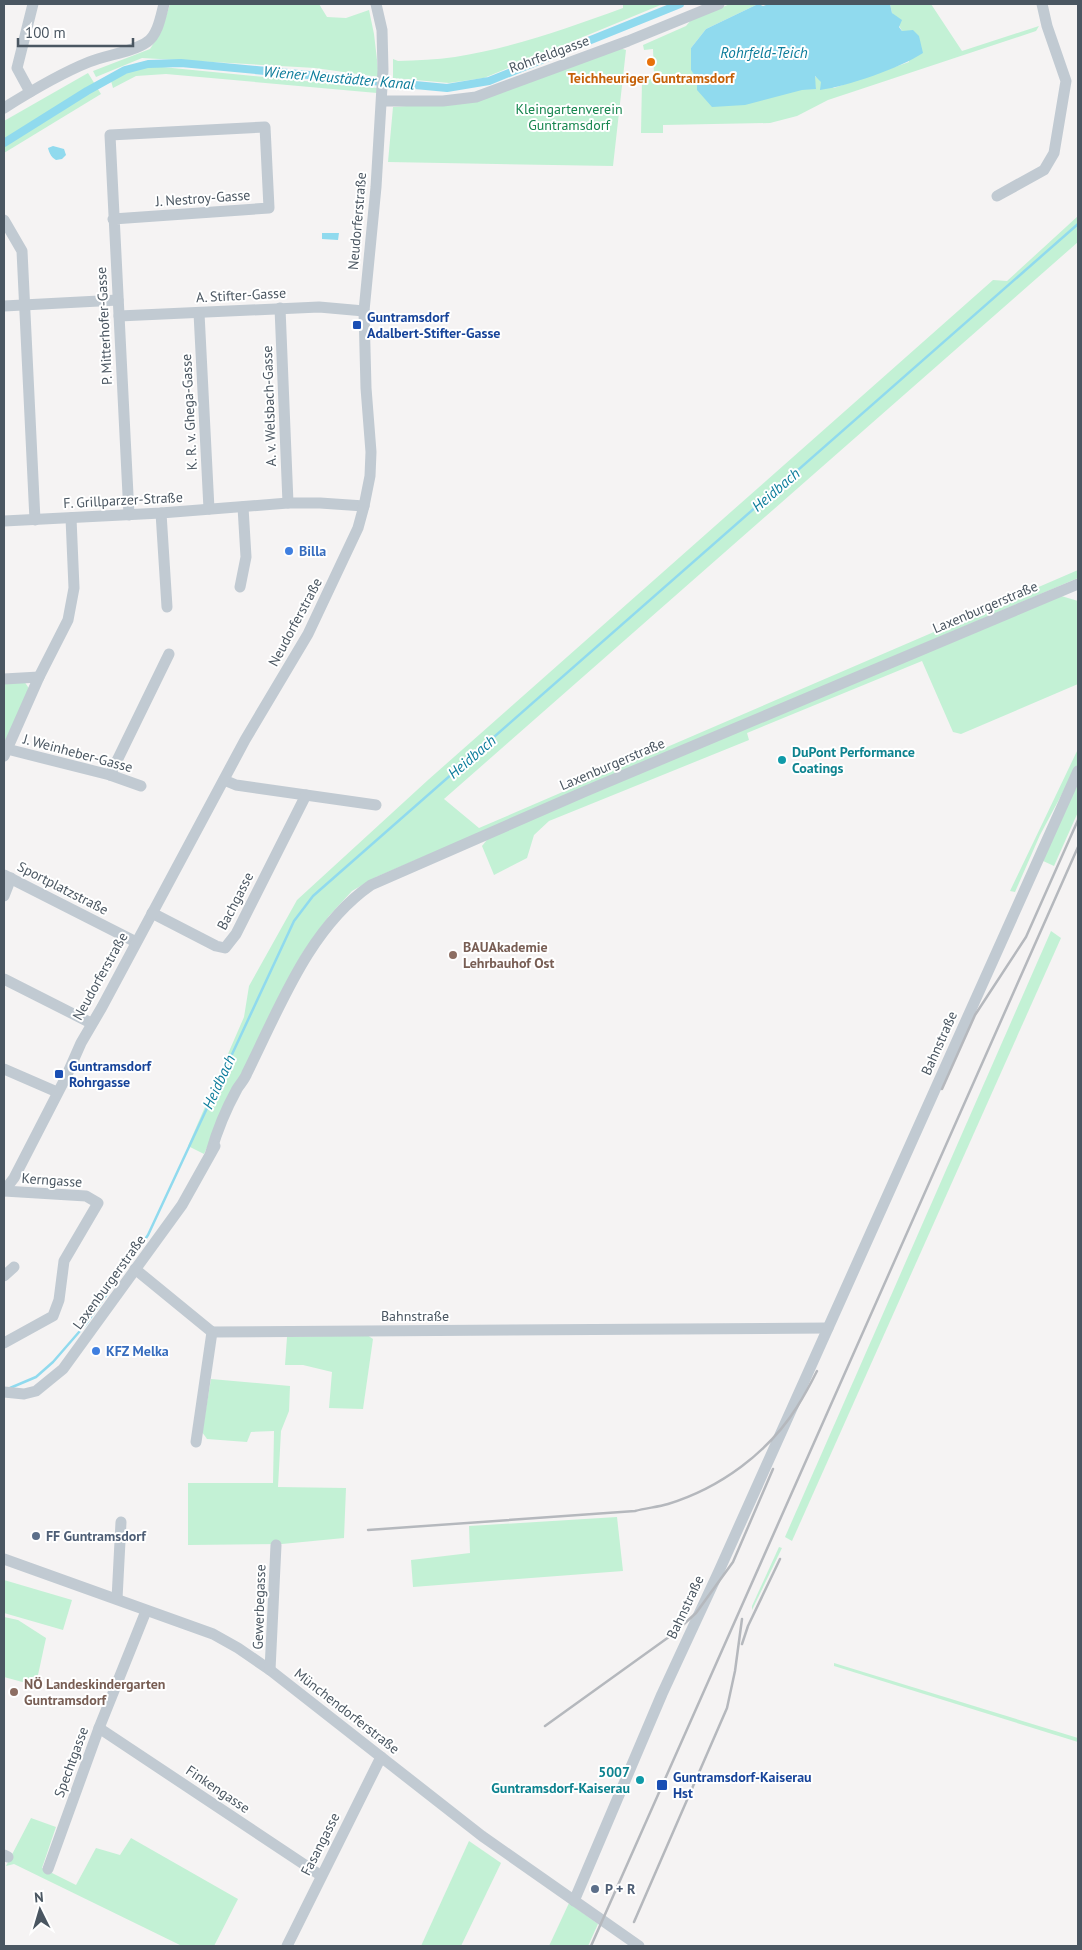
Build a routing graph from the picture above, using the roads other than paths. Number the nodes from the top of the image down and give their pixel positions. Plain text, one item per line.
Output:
1 (34, 4) edge
2 (164, 4) edge
3 (376, 4) edge
4 (719, 4) edge
5 (1042, 4) edge
6 (30, 92) junction
7 (382, 98) junction
8 (4, 108) edge
9 (110, 135) joint
10 (997, 196) dead end
11 (113, 219) junction
12 (4, 220) edge
13 (118, 300) junction
14 (23, 305) junction
15 (4, 306) edge
16 (280, 308) junction
17 (364, 311) junction
18 (199, 313) junction
19 (119, 316) junction
20 (288, 503) junction
21 (364, 506) junction
22 (243, 507) junction
23 (209, 510) junction
24 (161, 513) junction
25 (129, 515) junction
26 (71, 518) junction
27 (35, 520) junction
28 (4, 521) edge
29 (1078, 584) edge
30 (240, 587) dead end
31 (167, 607) dead end
32 (168, 654) dead end
33 (39, 677) junction
34 (4, 679) edge
35 (5, 752) edge
36 (1078, 771) edge
37 (110, 775) junction
38 (224, 780) junction
39 (141, 786) dead end
40 (306, 794) junction
41 (376, 804) dead end
42 (7, 876) edge
43 (4, 896) edge
44 (152, 913) junction
45 (136, 942) junction
46 (4, 979) edge
47 (91, 1023) junction
48 (4, 1069) edge
49 (57, 1092) junction
50 (4, 1191) edge
51 (14, 1267) dead end
52 (135, 1269) junction
53 (4, 1276) edge
54 (828, 1328) junction
55 (212, 1332) junction
56 (4, 1343) edge
57 (8, 1393) edge
58 (196, 1442) dead end
59 (121, 1522) dead end
60 (276, 1545) dead end
61 (4, 1559) edge
62 (117, 1600) junction
63 (146, 1611) junction
64 (270, 1670) junction
65 (100, 1728) junction
66 (381, 1757) junction
67 (48, 1869) dead end
68 (320, 1875) junction
69 (574, 1901) junction
70 (287, 1946) edge
71 (639, 1946) edge

1 - 6 street
2 - 6 street
3 - 7 street, Neudorferstraße
4 - 7 street, Rohrfeldgasse
5 - 10 street
6 - 8 street
7 - 17 street, Neudorferstraße
9 - 11 street, P. Mitterhofer-Gasse
9 - 11 street, J. Nestroy-Gasse
11 - 13 street, P. Mitterhofer-Gasse
12 - 14 street
13 - 14 street
13 - 19 street, P. Mitterhofer-Gasse
14 - 15 street
14 - 27 street
16 - 17 street, A. Stifter-Gasse
16 - 18 street, A. Stifter-Gasse
16 - 20 street, A. v. Welsbach-Gasse
17 - 21 street, Neudorferstraße
18 - 19 street, A. Stifter-Gasse
18 - 23 street, K. R. v. Ghega-Gasse
19 - 25 street, P. Mitterhofer-Gasse
20 - 21 street, F. Grillparzer-Straße
20 - 22 street, F. Grillparzer-Straße
21 - 38 street, Neudorferstraße
22 - 23 street, F. Grillparzer-Straße
22 - 30 street
23 - 24 street, F. Grillparzer-Straße
24 - 25 street, F. Grillparzer-Straße
24 - 31 street
25 - 26 street, F. Grillparzer-Straße
26 - 27 street, F. Grillparzer-Straße
26 - 33 street
27 - 28 street, F. Grillparzer-Straße
29 - 52 street, Laxenburgerstraße
32 - 37 street
33 - 34 street
33 - 35 street
35 - 37 street, J. Weinheber-Gasse
36 - 54 street, Bahnstraße
37 - 39 street, J. Weinheber-Gasse
38 - 40 street
38 - 44 street, Neudorferstraße
40 - 41 street
40 - 44 street, Bachgasse
42 - 43 street
42 - 45 street, Sportplatzstraße
44 - 45 street, Neudorferstraße
45 - 47 street, Neudorferstraße
46 - 47 street
47 - 49 street, Neudorferstraße
48 - 49 street
49 - 50 street, Neudorferstraße
50 - 56 street, Kerngasse
51 - 53 street
52 - 55 street
52 - 57 street, Laxenburgerstraße
54 - 55 street, Bahnstraße
54 - 69 street, Bahnstraße
55 - 58 street
59 - 62 street
60 - 64 street, Gewerbegasse
61 - 62 street, Münchendorferstraße
62 - 63 street, Münchendorferstraße
63 - 64 street, Münchendorferstraße
63 - 65 street, Spechtgasse
64 - 66 street, Münchendorferstraße
65 - 67 street, Spechtgasse
65 - 68 street, Finkengasse
66 - 68 street, Fasangasse
66 - 69 street, Münchendorferstraße
68 - 70 street, Fasangasse
69 - 71 street, Münchendorferstraße

